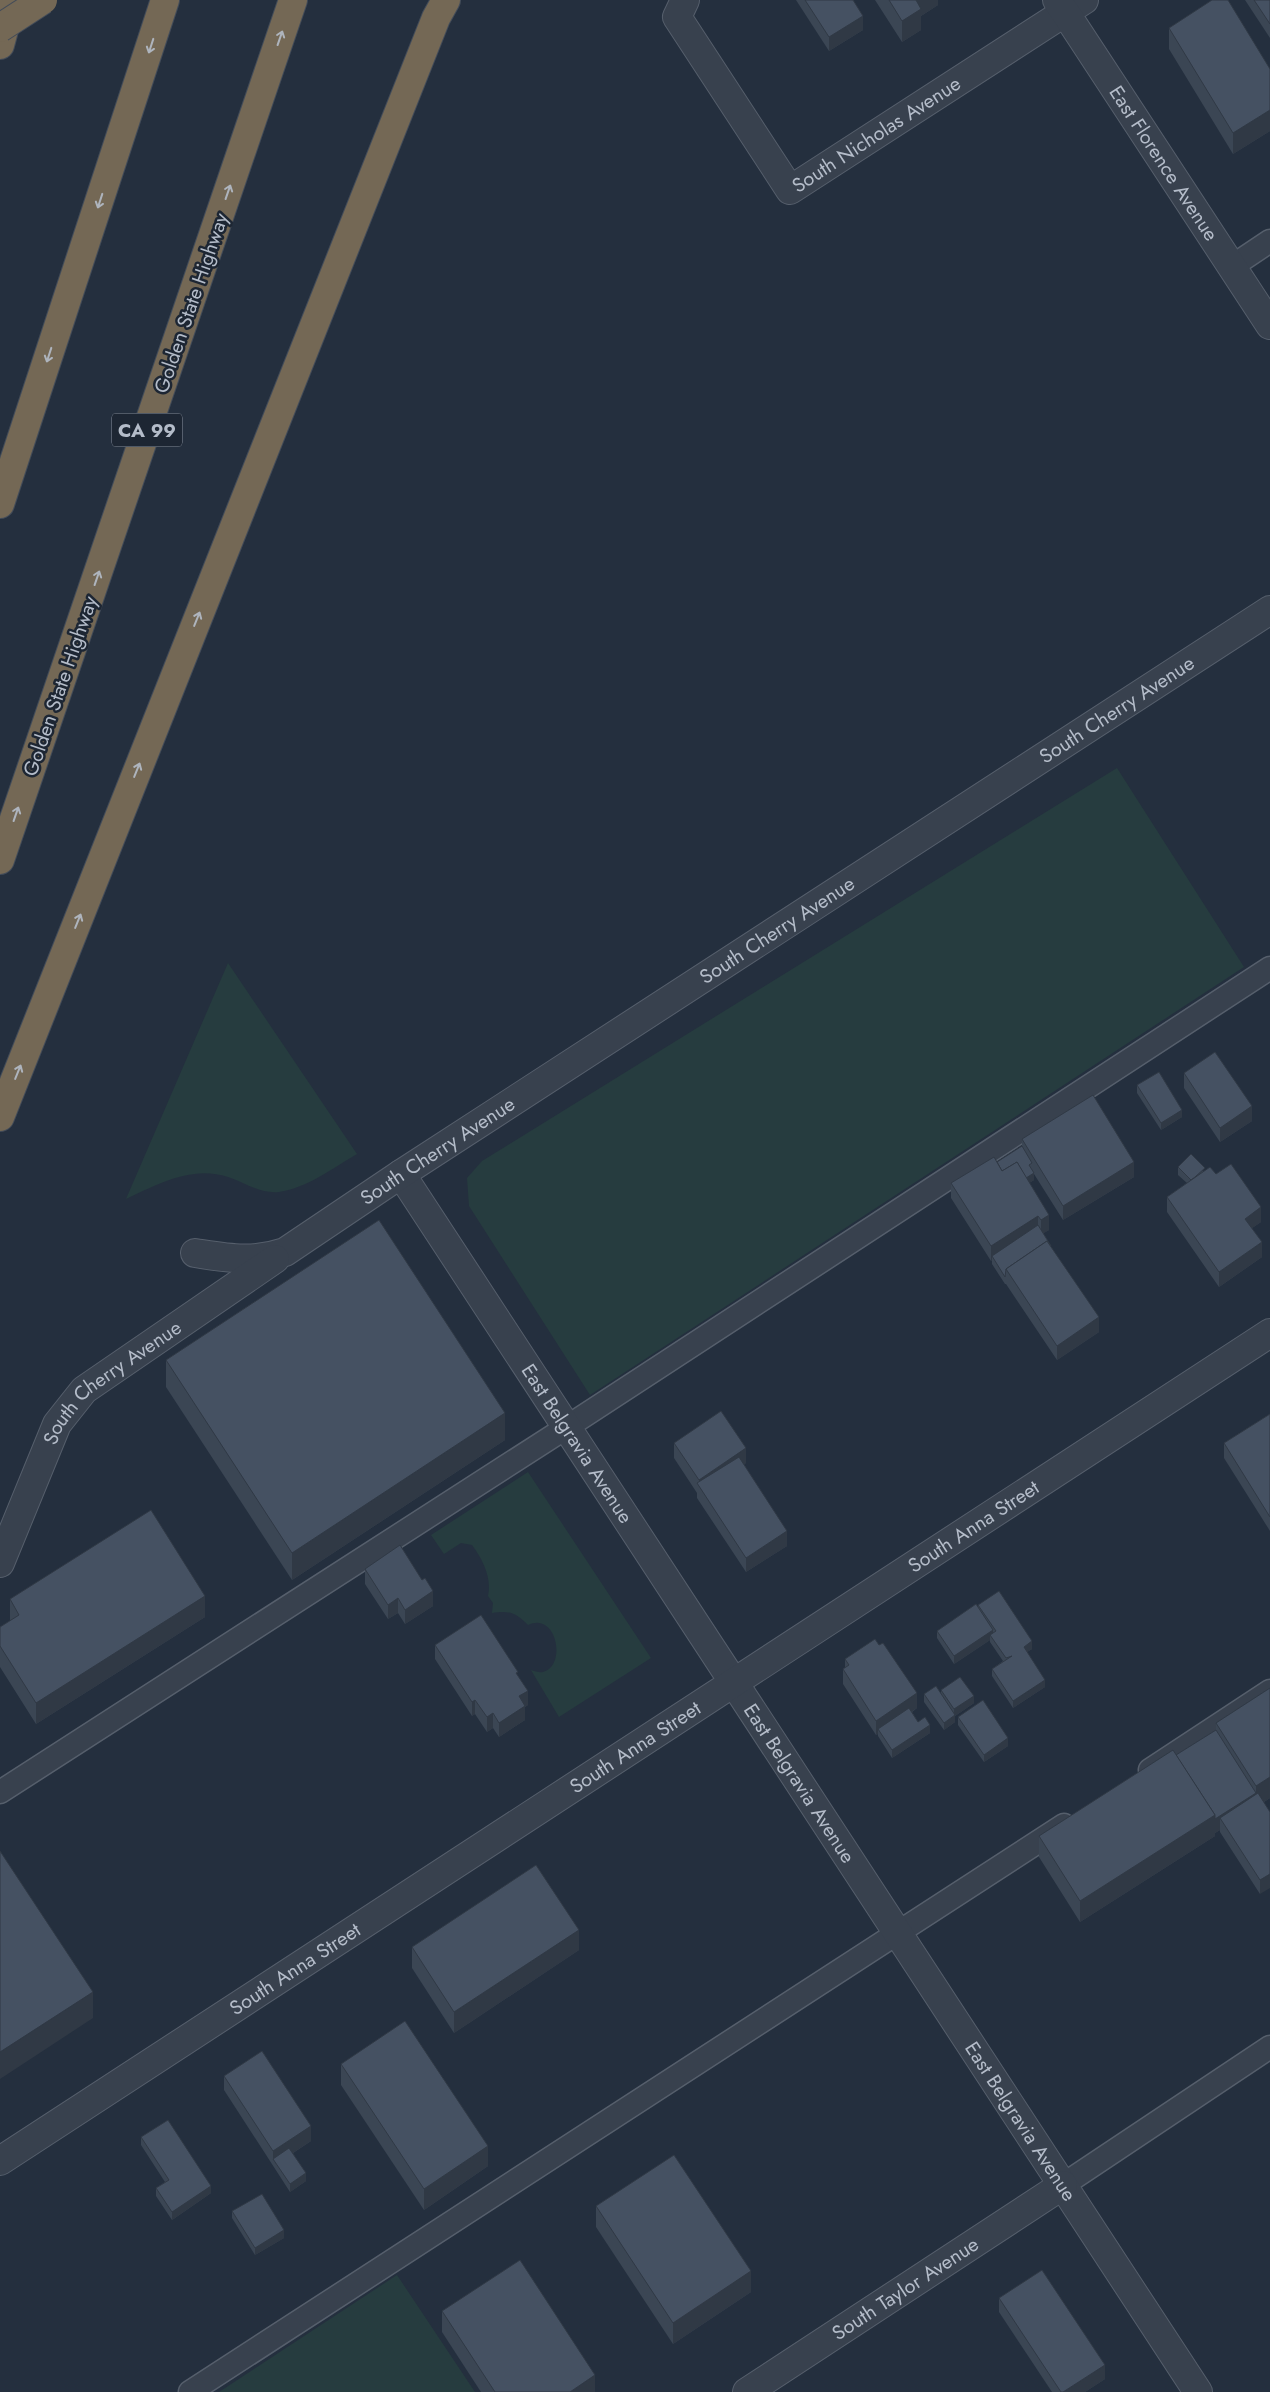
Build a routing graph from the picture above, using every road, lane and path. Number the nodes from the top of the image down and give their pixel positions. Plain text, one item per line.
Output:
1 (12, 0) edge
2 (43, 0) edge
3 (165, 0) edge
4 (294, 0) edge
5 (446, 0) edge
6 (1069, 4) edge
7 (681, 9) edge
8 (0, 28) edge
9 (0, 45) edge
10 (1270, 241) edge
11 (1231, 266) junction
12 (1270, 325) edge
13 (0, 504) edge
14 (1270, 610) edge
15 (0, 860) edge
16 (1270, 968) edge
17 (0, 1117) edge
18 (401, 1174) junction
19 (285, 1252) junction
20 (195, 1253) dead end
21 (1270, 1333) edge
22 (567, 1427) junction
23 (0, 1563) edge
24 (734, 1682) junction
25 (1270, 1691) edge
26 (1130, 1783) edge
27 (0, 1792) edge
28 (1080, 1815) edge
29 (898, 1933) junction
30 (1270, 2047) edge
31 (0, 2162) edge
32 (1063, 2185) junction
33 (190, 2392) edge
34 (747, 2392) edge
35 (1198, 2392) edge

1 - 9 highway
2 - 8 highway, bridge
3 -> 13 highway
15 -> 4 highway, Golden State Highway / CA 99
17 -> 5 highway
6 - 7 street, South Nicholas Avenue
6 - 11 street, East Florence Avenue
10 - 11 lane
11 - 12 street, East Florence Avenue
14 - 18 street, South Cherry Avenue
16 - 22 lane
18 - 19 street, South Cherry Avenue
18 - 22 street, East Belgravia Avenue
19 - 20 street, South Cherry Avenue
19 - 23 street, South Cherry Avenue
21 - 24 street, South Anna Street
22 - 24 street, East Belgravia Avenue
22 - 27 lane
24 - 29 street, East Belgravia Avenue
24 - 31 street, South Anna Street
25 - 26 lane
28 - 29 lane
29 - 32 street, East Belgravia Avenue
29 - 33 lane
30 - 32 lane
32 - 34 street, South Taylor Avenue
32 - 35 street, East Belgravia Avenue

